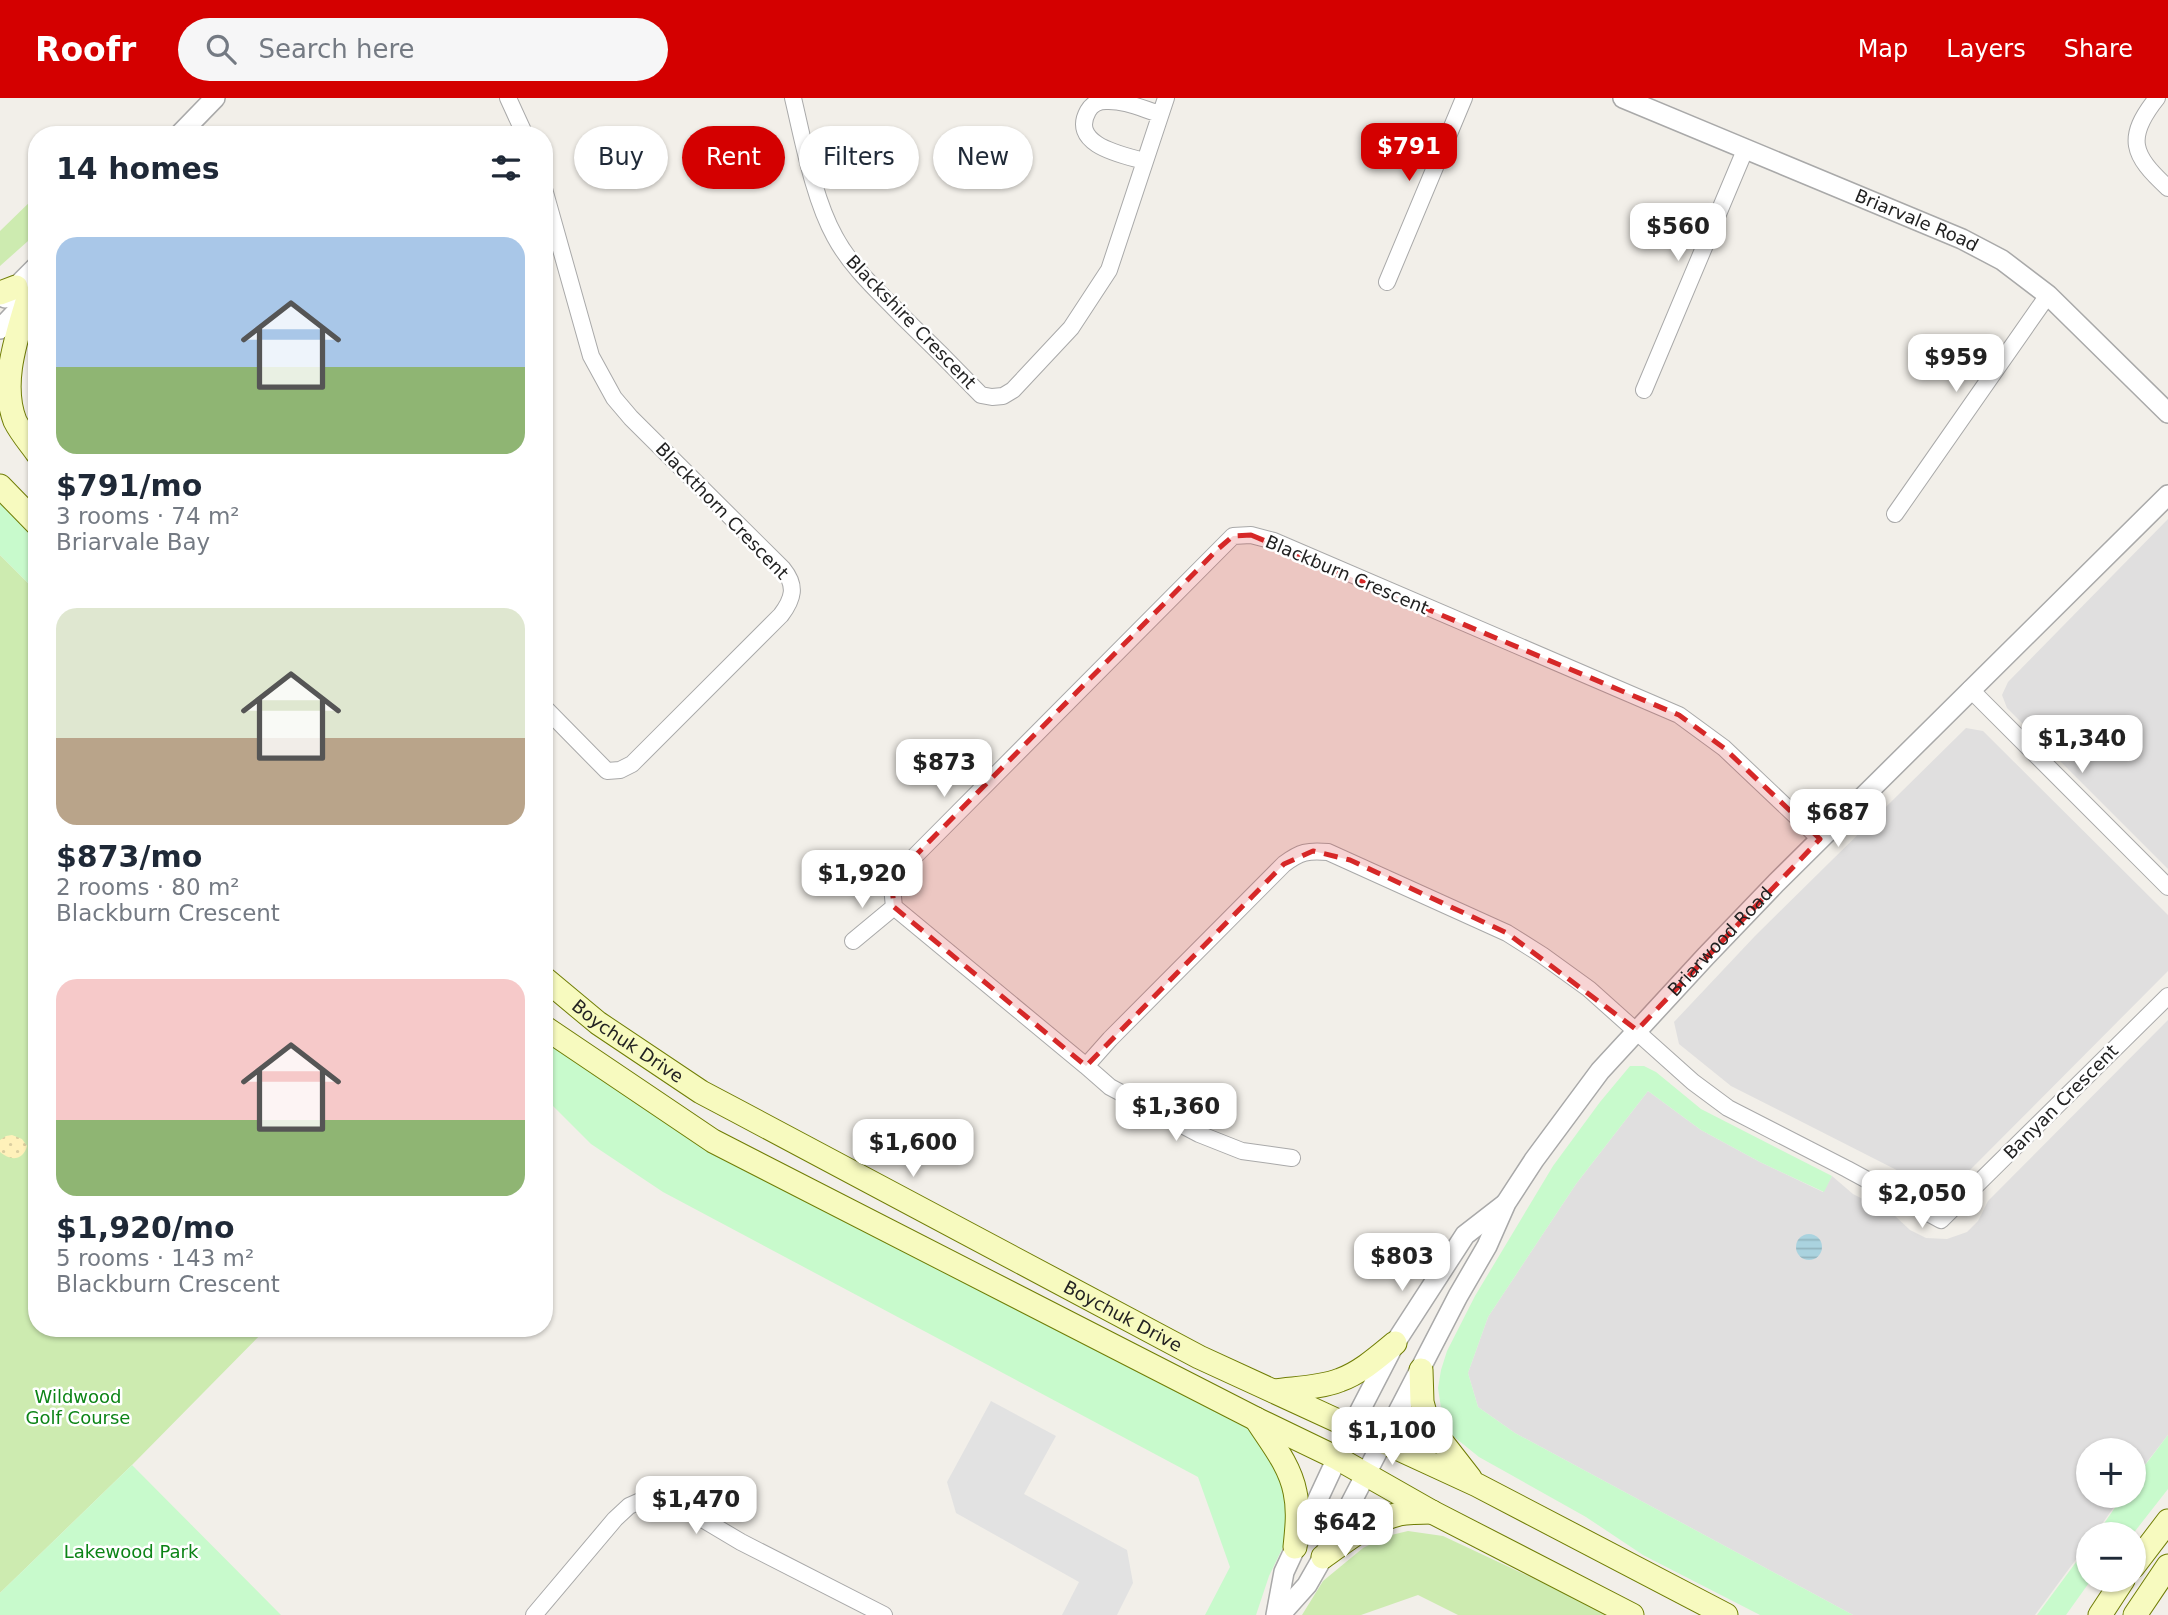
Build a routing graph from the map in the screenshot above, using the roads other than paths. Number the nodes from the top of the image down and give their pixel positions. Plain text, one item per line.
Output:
1 (215, 98) edge
2 (508, 98) edge
3 (793, 98) edge
4 (1464, 98) edge
5 (1623, 98) edge
6 (2157, 98) edge
7 (1163, 106) edge
8 (188, 126) edge
9 (521, 126) edge
10 (1745, 150) junction
11 (1144, 161) junction
12 (2168, 188) edge
13 (553, 221) edge
14 (28, 278) edge
15 (1387, 282) dead end
16 (16, 294) edge
17 (2048, 295) junction
18 (0, 329) edge
19 (1644, 390) dead end
20 (2168, 413) edge
21 (0, 428) edge
22 (28, 440) edge
23 (28, 457) edge
24 (0, 486) edge
25 (2168, 495) edge
26 (1895, 514) dead end
27 (28, 515) edge
28 (1970, 689) junction
29 (553, 716) edge
30 (1820, 839) junction
31 (2168, 887) edge
32 (894, 907) junction
33 (853, 941) dead end
34 (553, 986) edge
35 (2168, 996) edge
36 (1637, 1030) junction
37 (553, 1033) edge
38 (1086, 1066) junction
39 (1292, 1158) dead end
40 (1506, 1203) junction
41 (1395, 1343) junction
42 (1421, 1370) junction
43 (1273, 1391) junction
44 (1256, 1419) junction
45 (1352, 1426) junction
46 (1383, 1441) junction
47 (1338, 1458) junction
48 (1366, 1474) junction
49 (1477, 1485) junction
50 (1432, 1512) junction
51 (2168, 1521) edge
52 (1295, 1547) junction
53 (2146, 1550) edge
54 (1323, 1557) junction
55 (2168, 1566) edge
56 (2115, 1592) edge
57 (534, 1615) edge
58 (884, 1615) edge
59 (1278, 1615) edge
60 (1632, 1615) edge
61 (1726, 1615) edge
62 (2100, 1615) edge
63 (2135, 1615) edge

1 - 8 street
2 - 9 street
3 - 11 street, Blackshire Crescent
4 - 15 street
5 - 10 street, Briarvale Road
6 - 12 street
7 - 11 street, Blackshire Crescent
7 - 11 street
10 - 17 street, Briarvale Road
10 - 19 street
13 - 29 street, Blackthorn Crescent
14 - 16 street
16 - 18 street
16 - 22 main road
17 - 20 street, Briarvale Road
17 - 26 street
21 - 23 main road
24 - 27 main road
25 - 28 street, Briarwood Road
28 - 30 street, Briarwood Road
28 - 31 street
30 - 32 street, Blackburn Crescent
30 - 36 street, Briarwood Road
32 - 33 street
32 - 38 street
34 - 43 main road, Boychuk Drive
35 - 36 street, Banyan Crescent
36 - 38 street
36 - 40 street, Briarwood Road
37 - 44 main road, Boychuk Drive
38 - 39 street
40 - 41 street, Briarwood Road
40 - 42 street, Briarwood Road
41 - 43 main road
41 - 45 street, Briarwood Road
42 - 46 street, Briarwood Road
42 - 49 main road
43 - 45 main road, Boychuk Drive
44 - 47 main road, Boychuk Drive
44 - 52 main road
45 - 46 main road, Boychuk Drive
45 - 47 street, Briarwood Road
46 - 48 street, Briarwood Road
46 - 49 main road, Boychuk Drive
47 - 48 main road, Boychuk Drive
47 - 52 street, Briarwood Road
48 - 50 main road, Boychuk Drive
48 - 54 street, Briarwood Road
49 - 61 main road, Boychuk Drive
50 - 54 main road
50 - 60 main road, Boychuk Drive
51 - 53 main road
52 - 59 street, Briarwood Road
54 - 59 street, Briarwood Road
55 - 63 main road
56 - 62 main road
57 - 58 street

